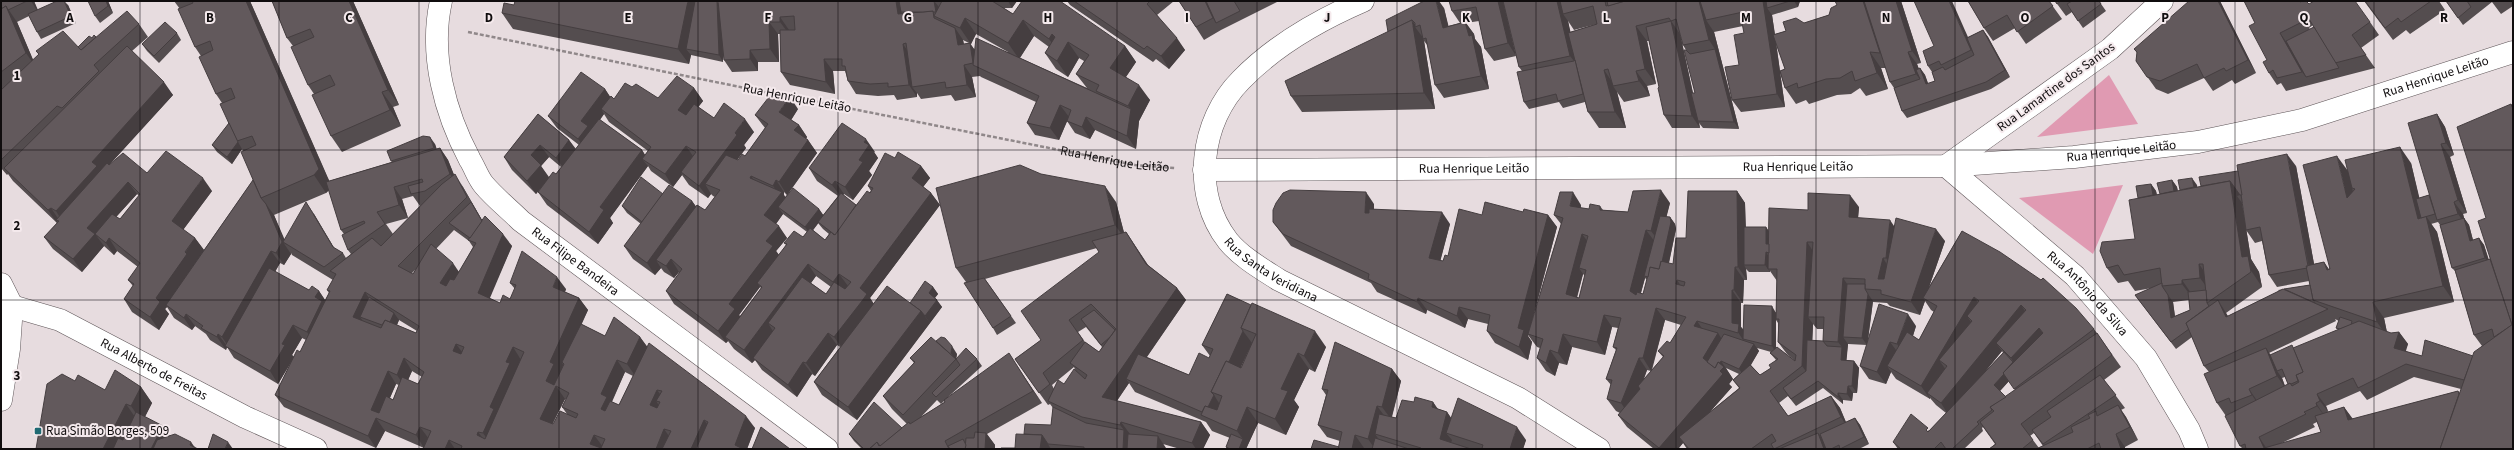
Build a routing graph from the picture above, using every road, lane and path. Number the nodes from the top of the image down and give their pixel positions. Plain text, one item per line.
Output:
1 (442, 1) edge
2 (1363, 1) edge
3 (2162, 1) edge
4 (436, 24) junction
5 (2513, 52) edge
6 (1946, 166) junction
7 (1204, 170) junction
8 (1, 284) edge
9 (12, 306) junction
10 (1, 400) edge
11 (316, 449) edge
12 (827, 449) edge
13 (1599, 449) edge
14 (2197, 449) edge

1 - 4 street, Rua Filipe Bandeira
2 - 7 street, Rua Santa Veridiana
3 - 6 street, Rua Lamartine dos Santos
4 - 7 path, Rua Henrique Leitão
4 - 12 street, Rua Filipe Bandeira
5 - 6 street, Rua Henrique Leitão
6 - 7 street, Rua Henrique Leitão
6 - 14 street, Rua Antônio da Silva
7 - 13 street, Rua Santa Veridiana
8 - 9 street
9 - 10 street
9 - 11 street, Rua Alberto de Freitas

